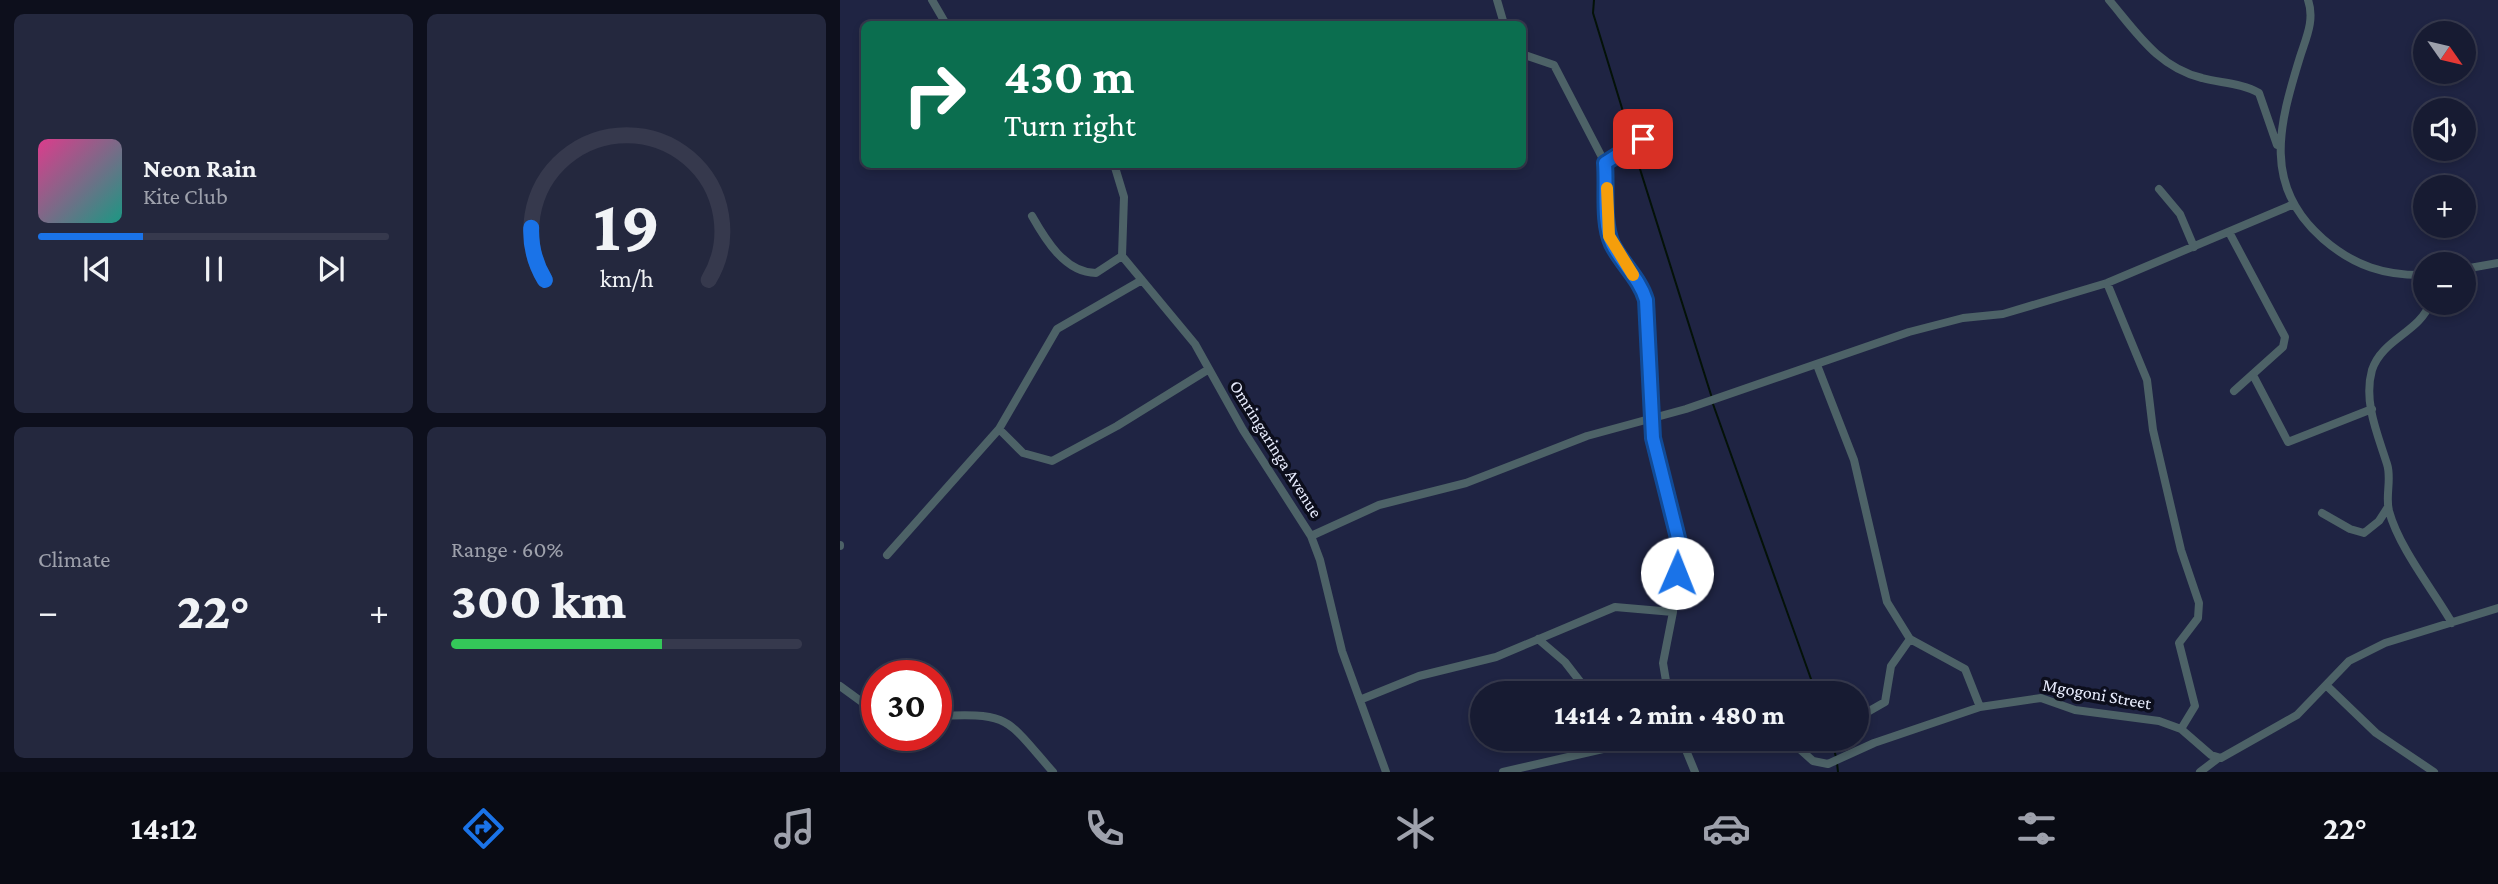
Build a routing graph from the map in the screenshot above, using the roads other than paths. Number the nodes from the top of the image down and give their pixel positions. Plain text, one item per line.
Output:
1 (932, 0) edge
2 (1497, 0) edge
3 (2109, 0) edge
4 (2308, 0) edge
5 (944, 21) edge
6 (1503, 21) edge
7 (1526, 55) edge
8 (1664, 126) dead end
9 (2278, 151) junction
10 (1605, 163) junction
11 (1115, 168) edge
12 (2159, 189) dead end
13 (2294, 204) junction
14 (1032, 216) dead end
15 (2229, 232) junction
16 (2194, 247) junction
17 (1122, 256) junction
18 (2498, 263) edge
19 (2476, 267) edge
20 (2413, 276) edge
21 (1142, 280) junction
22 (2107, 283) junction
23 (2422, 315) edge
24 (1817, 365) junction
25 (1209, 369) junction
26 (2253, 375) junction
27 (2234, 391) dead end
28 (2372, 409) junction
29 (1652, 418) junction
30 (999, 429) junction
31 (2388, 508) junction
32 (2322, 513) dead end
33 (1311, 536) junction
34 (887, 555) dead end
35 (2498, 608) edge
36 (1673, 612) junction
37 (2452, 623) junction
38 (1538, 639) junction
39 (1910, 639) junction
40 (1580, 681) edge
41 (1666, 681) edge
42 (2326, 685) junction
43 (840, 686) edge
44 (1362, 699) junction
45 (861, 701) edge
46 (1980, 707) junction
47 (1869, 712) edge
48 (952, 715) edge
49 (2180, 729) junction
50 (1869, 745) edge
51 (1594, 751) edge
52 (1686, 751) edge
53 (1802, 751) edge
54 (1856, 751) edge
55 (2217, 759) junction
56 (1053, 772) edge
57 (1386, 772) edge
58 (1503, 772) edge
59 (1695, 772) edge
60 (2200, 772) edge
61 (2434, 772) edge

1 - 5 street
2 - 6 street
3 - 9 street
4 - 9 street
7 - 10 street
8 - 10 street
9 - 13 street
10 - 29 street
11 - 17 street
12 - 16 street
13 - 15 street
13 - 20 street
14 - 17 street
15 - 16 street
15 - 26 street
16 - 22 street
17 - 21 street, Omringaringa Avenue
18 - 19 street
21 - 25 street, Omringaringa Avenue
21 - 30 street
22 - 24 street
22 - 49 street
23 - 28 street
24 - 29 street
24 - 39 street
25 - 30 street
25 - 33 street, Omringaringa Avenue
26 - 27 street
26 - 28 street
28 - 31 street
29 - 33 street
29 - 36 street
30 - 34 street
31 - 32 street
31 - 37 street
33 - 44 street, Omringaringa Avenue
35 - 37 street
36 - 38 street
36 - 41 street
37 - 42 street
38 - 40 street
38 - 44 street
39 - 46 street
39 - 47 street
42 - 55 street
42 - 61 street
43 - 45 street
44 - 57 street, Omringaringa Avenue
46 - 49 street, Mgogoni Street
46 - 50 street, Mgogoni Street
48 - 56 street
49 - 55 street, Mgogoni Street
51 - 58 street
52 - 59 street
53 - 54 street, Mgogoni Street
55 - 60 street

